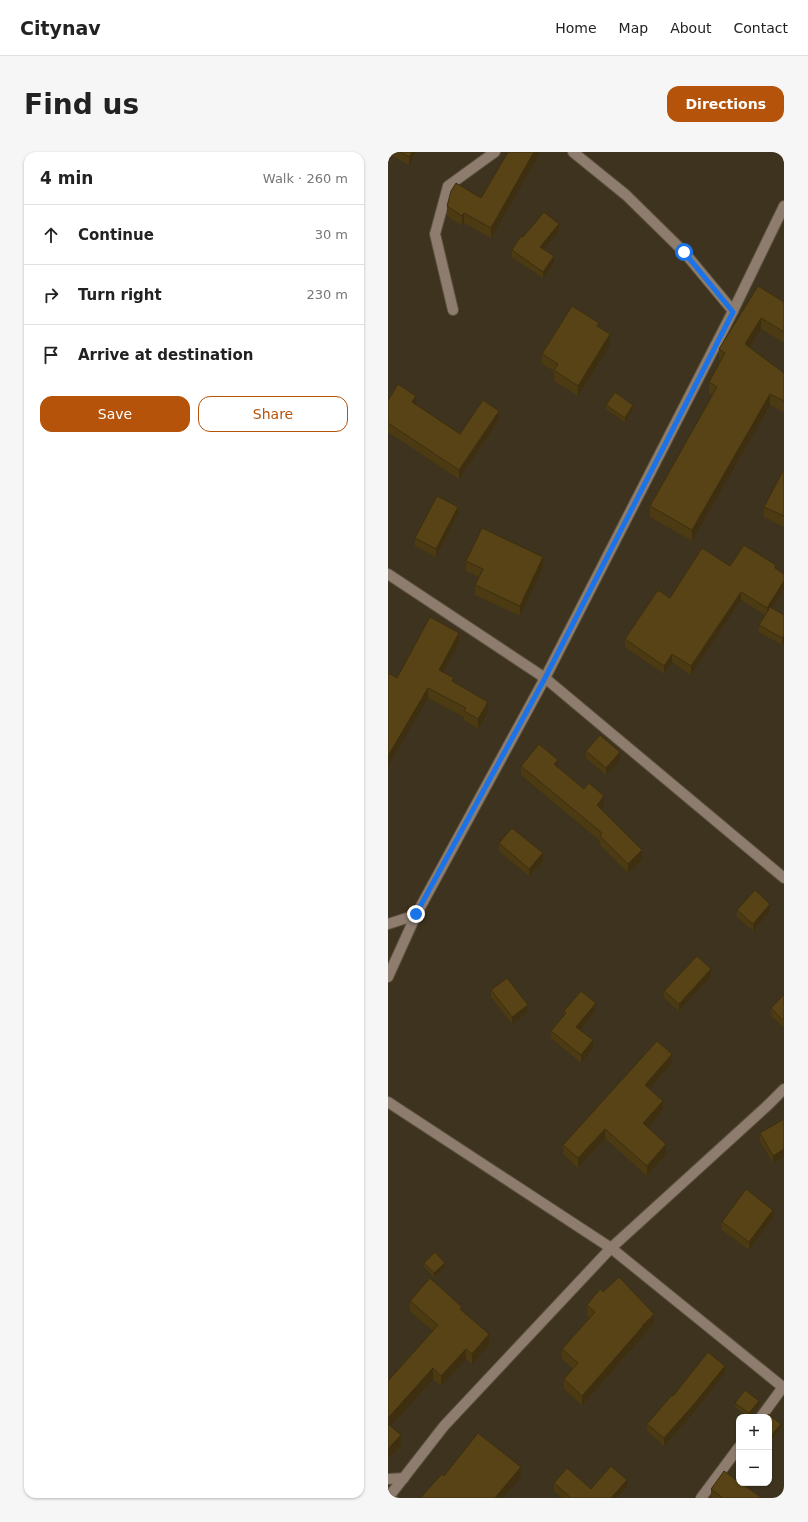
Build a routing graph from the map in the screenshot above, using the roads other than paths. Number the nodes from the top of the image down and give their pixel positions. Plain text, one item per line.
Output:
1 (495, 152) edge
2 (573, 152) edge
3 (784, 206) edge
4 (453, 310) dead end
5 (733, 312) junction
6 (388, 574) edge
7 (545, 678) junction
8 (784, 878) edge
9 (416, 914) junction
10 (388, 924) edge
11 (388, 977) edge
12 (784, 1089) edge
13 (388, 1102) edge
14 (611, 1248) junction
15 (784, 1387) edge
16 (763, 1414) edge
17 (737, 1450) edge
18 (404, 1478) junction
19 (388, 1479) edge
20 (388, 1498) edge
21 (701, 1498) edge

1 - 4 street
2 - 5 street
3 - 5 street
5 - 7 street
6 - 7 street
7 - 8 street
7 - 9 street
9 - 10 street
9 - 11 street
12 - 14 street
13 - 14 street
14 - 15 street
14 - 18 street
15 - 16 street
17 - 21 street
18 - 19 street
18 - 20 street

